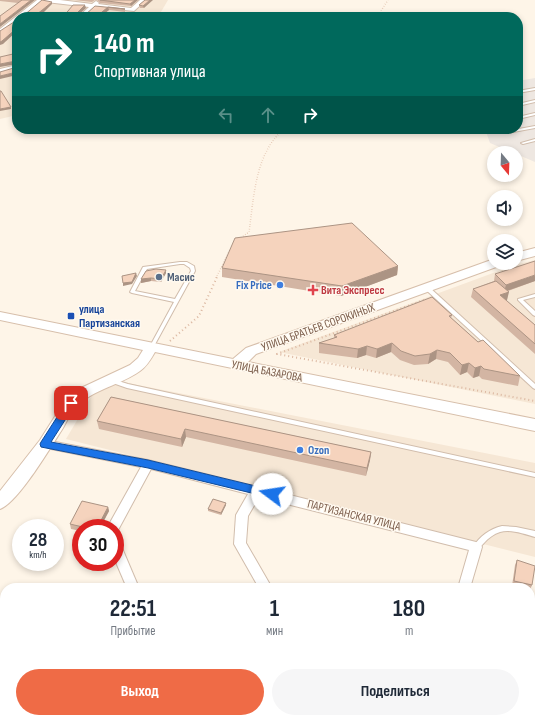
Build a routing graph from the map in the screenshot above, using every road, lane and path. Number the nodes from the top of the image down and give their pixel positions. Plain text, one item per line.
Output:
1 (40, 0) edge
2 (46, 0) edge
3 (99, 0) edge
4 (143, 0) edge
5 (388, 0) edge
6 (93, 5) junction
7 (25, 12) edge
8 (86, 12) edge
9 (380, 12) edge
10 (12, 23) edge
11 (0, 32) edge
12 (12, 68) edge
13 (0, 71) edge
14 (535, 89) edge
15 (523, 91) edge
16 (535, 101) edge
17 (523, 104) edge
18 (535, 114) edge
19 (523, 117) edge
20 (535, 127) edge
21 (523, 129) edge
22 (276, 134) edge
23 (535, 140) edge
24 (522, 142) dead end
25 (535, 252) edge
26 (523, 258) edge
27 (491, 270) edge
28 (431, 292) junction
29 (535, 295) edge
30 (176, 301) junction
31 (535, 314) edge
32 (0, 316) edge
33 (155, 349) junction
34 (235, 365) junction
35 (111, 380) junction
36 (535, 387) edge
37 (535, 402) edge
38 (535, 425) edge
39 (45, 444) junction
40 (148, 464) junction
41 (535, 475) edge
42 (257, 490) junction
43 (0, 502) edge
44 (118, 519) edge
45 (535, 534) edge
46 (476, 547) junction
47 (124, 566) edge
48 (131, 583) edge
49 (263, 583) edge
50 (465, 583) edge

1 - 7 street
2 - 6 street
3 - 6 street
4 - 6 street
5 - 9 path
6 - 8 street
10 - 11 street
12 - 13 street
14 - 15 lane
16 - 17 lane
18 - 19 lane
20 - 21 lane
22 - 33 path
23 - 24 lane
25 - 26 street
27 - 28 street, УЛИЦА БРАТЬЕВ СОРОКИНЫХ
28 - 34 street, УЛИЦА БРАТЬЕВ СОРОКИНЫХ
28 - 36 lane
28 - 37 path
29 - 31 lane
30 - 30 lane
30 - 33 lane
32 - 33 street, УЛИЦА БАЗАРОВА
33 - 34 street, УЛИЦА БАЗАРОВА
33 - 35 street
34 - 38 street, УЛИЦА БАЗАРОВА
35 - 39 street
35 - 41 lane
39 - 40 street, ПАРТИЗАНСКАЯ УЛИЦА
39 - 43 street
40 - 42 street, ПАРТИЗАНСКАЯ УЛИЦА
40 - 44 street
42 - 46 street, ПАРТИЗАНСКАЯ УЛИЦА
42 - 49 street
45 - 46 lane
46 - 50 street
47 - 48 street

